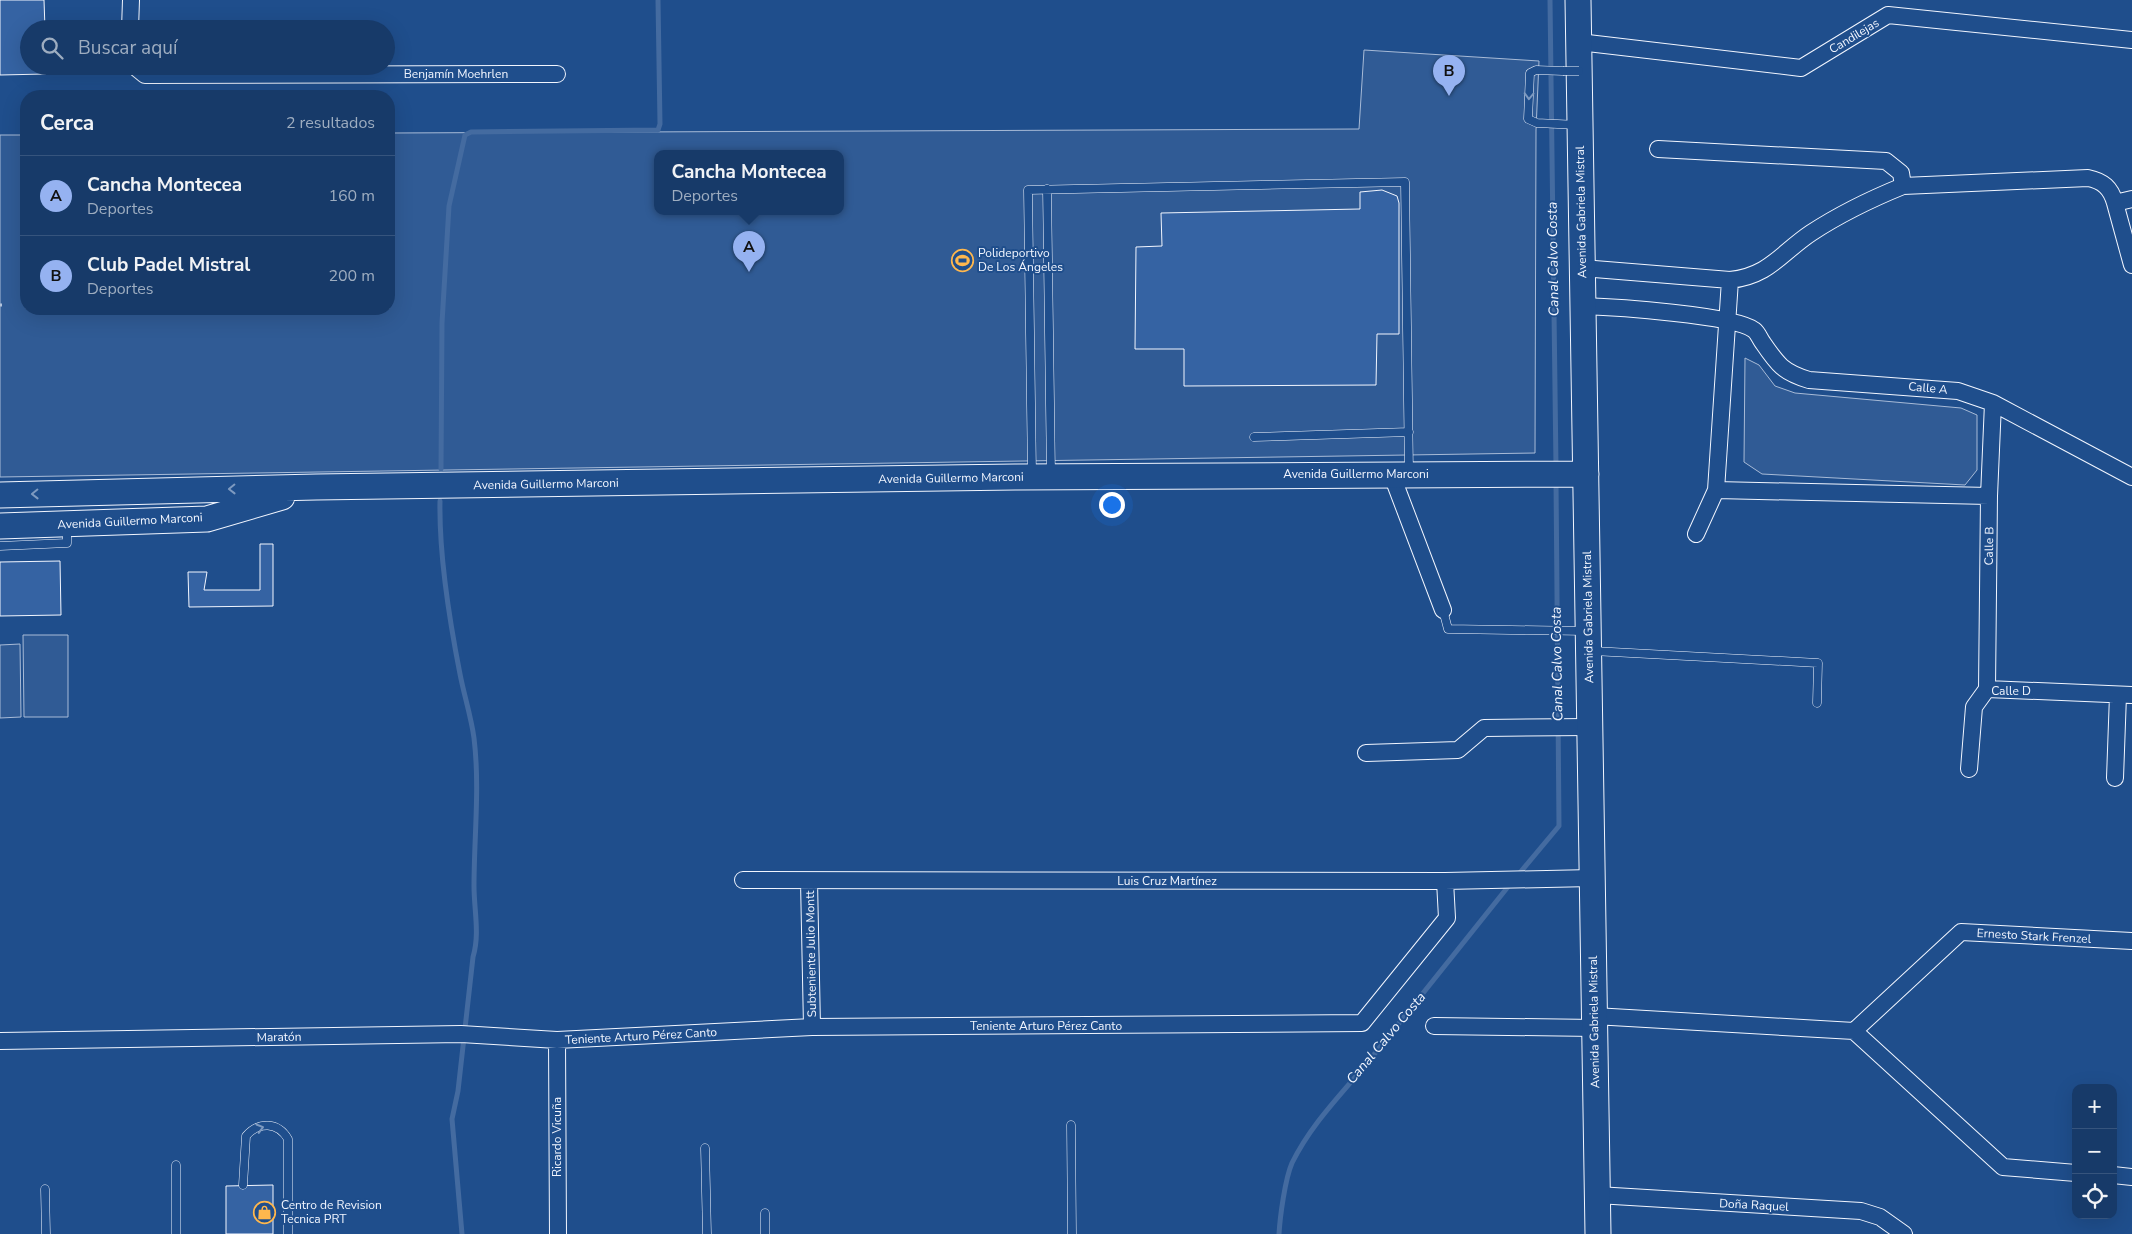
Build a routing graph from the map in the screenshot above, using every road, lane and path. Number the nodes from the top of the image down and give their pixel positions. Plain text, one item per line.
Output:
1 (131, 0) edge
2 (1578, 0) edge
3 (130, 20) edge
4 (2132, 40) edge
5 (1579, 42) junction
6 (1571, 71) junction
7 (395, 73) edge
8 (557, 74) dead end
9 (1572, 125) junction
10 (1658, 149) dead end
11 (1903, 186) junction
12 (1047, 190) junction
13 (2132, 199) edge
14 (2115, 202) junction
15 (2132, 265) edge
16 (1582, 268) junction
17 (1730, 280) junction
18 (1583, 306) junction
19 (1727, 321) junction
20 (1993, 403) junction
21 (1409, 432) junction
22 (1254, 437) dead end
23 (1400, 473) junction
24 (1578, 473) junction
25 (1042, 476) junction
26 (2132, 477) edge
27 (316, 487) junction
28 (1716, 490) junction
29 (66, 493) junction
30 (0, 495) edge
31 (1989, 496) junction
32 (67, 525) junction
33 (0, 526) edge
34 (1696, 534) dead end
35 (0, 546) edge
36 (1443, 610) joint
37 (1583, 638) junction
38 (1987, 689) junction
39 (2125, 695) edge
40 (1817, 703) dead end
41 (1580, 727) junction
42 (1366, 753) dead end
43 (1969, 769) dead end
44 (2115, 778) dead end
45 (1592, 878) junction
46 (743, 880) dead end
47 (809, 881) junction
48 (1445, 881) junction
49 (2132, 941) edge
50 (1594, 1022) junction
51 (1434, 1026) dead end
52 (812, 1027) junction
53 (1854, 1030) junction
54 (557, 1040) junction
55 (0, 1041) edge
56 (1070, 1125) dead end
57 (705, 1148) dead end
58 (176, 1165) dead end
59 (2072, 1173) edge
60 (2117, 1176) edge
61 (2132, 1177) edge
62 (244, 1185) dead end
63 (45, 1189) dead end
64 (1597, 1195) junction
65 (765, 1213) dead end
66 (46, 1234) edge
67 (176, 1234) edge
68 (288, 1234) edge
69 (558, 1234) edge
70 (707, 1234) edge
71 (765, 1234) edge
72 (1072, 1234) edge
73 (1598, 1234) edge
74 (1904, 1234) edge

1 - 3 street
2 - 5 main road, Avenida Gabriela Mistral
4 - 5 street, Candilejas
5 - 6 main road, Avenida Gabriela Mistral
6 - 9 main road, Avenida Gabriela Mistral
6 -> 9 lane
7 - 8 street, Benjamín Moehrlen
9 - 16 main road, Avenida Gabriela Mistral
10 - 11 street
11 - 14 street
11 - 17 street
12 - 21 lane
12 - 25 lane
12 - 25 lane
13 - 14 street
14 - 15 street
16 - 17 street
16 - 18 main road, Avenida Gabriela Mistral
17 - 19 street
18 - 19 street, Calle A
18 - 24 main road, Avenida Gabriela Mistral
19 - 20 street, Calle A
19 - 28 street
20 - 26 street, Calle A
20 - 31 street, Calle B
21 - 22 lane
21 - 23 lane
23 - 24 main road, Avenida Guillermo Marconi
23 - 25 main road, Avenida Guillermo Marconi
23 - 36 street
24 - 37 main road, Avenida Gabriela Mistral
25 - 27 main road, Avenida Guillermo Marconi
27 -> 29 main road, Avenida Guillermo Marconi
27 - 32 main road, Avenida Guillermo Marconi
28 - 31 street
28 - 34 street
29 -> 30 main road, Avenida Guillermo Marconi
29 - 32 main road
31 - 38 street, Calle B
32 - 33 main road, Avenida Guillermo Marconi
32 - 35 lane
36 - 37 lane
37 - 40 lane
37 - 41 main road, Avenida Gabriela Mistral
38 - 39 street, Calle D
38 - 43 street, Calle D
39 - 44 street, Calle D
41 - 42 street
41 - 45 main road, Avenida Gabriela Mistral
45 - 48 street, Luis Cruz Martínez
45 - 50 main road, Avenida Gabriela Mistral
46 - 47 street, Luis Cruz Martínez
47 - 48 street, Luis Cruz Martínez
47 - 52 street, Subteniente Julio Montt
48 - 52 street, Teniente Arturo Pérez Canto
49 - 53 street, Ernesto Stark Frenzel
50 - 51 street
50 - 53 street
50 - 64 main road, Avenida Gabriela Mistral
52 - 54 street, Teniente Arturo Pérez Canto
53 - 59 street
54 - 55 street, Maratón
54 - 69 street, Ricardo Vicuña
56 - 72 lane
57 - 70 lane
58 - 67 lane
60 - 61 street
62 -> 68 lane
63 - 66 lane
64 - 73 main road, Avenida Gabriela Mistral
64 - 74 street, Doña Raquel
65 - 71 lane

